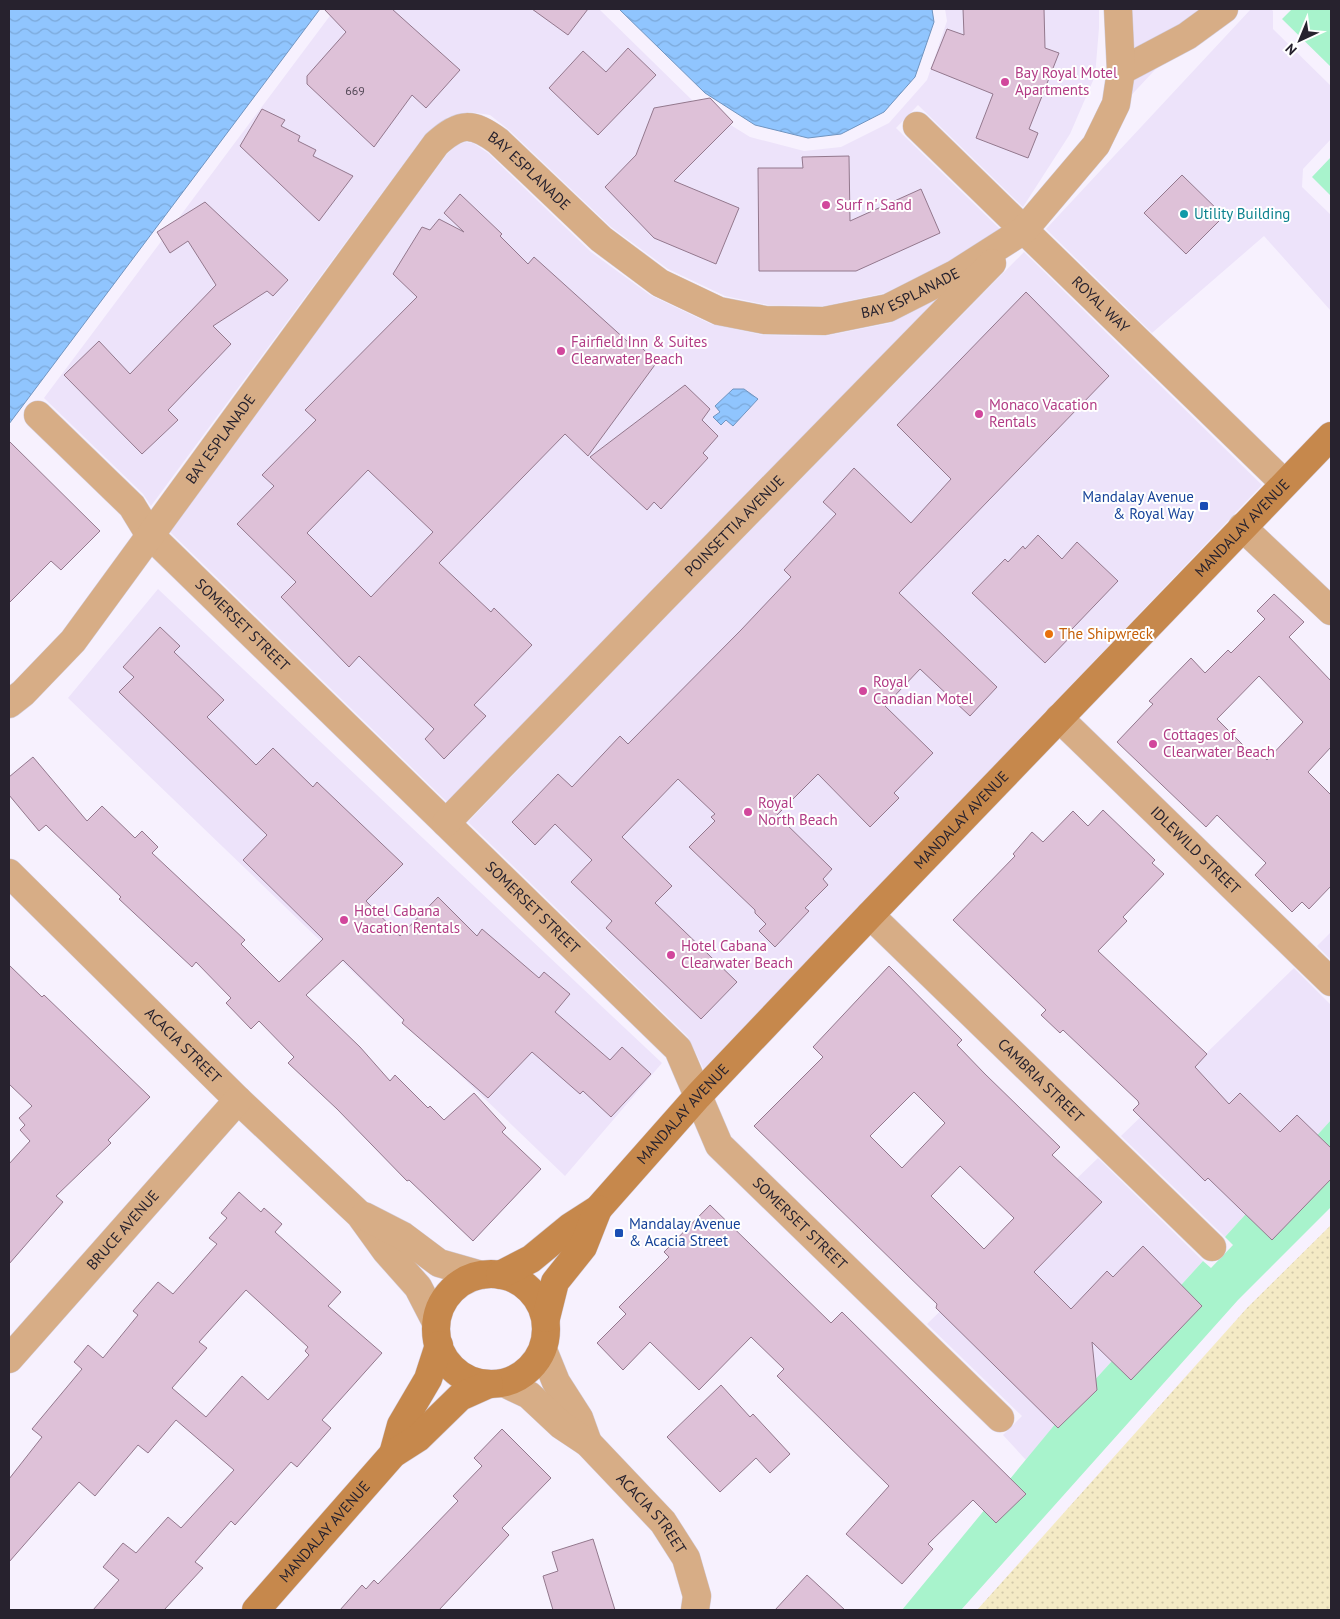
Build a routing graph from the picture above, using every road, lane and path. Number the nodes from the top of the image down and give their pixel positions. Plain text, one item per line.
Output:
1 (1118, 9) edge
2 (1224, 9) edge
3 (1121, 71) junction
4 (917, 126) dead end
5 (1024, 230) junction
6 (38, 415) dead end
7 (1331, 436) edge
8 (1284, 483) junction
9 (1242, 527) junction
10 (149, 534) junction
11 (1331, 611) edge
12 (9, 704) edge
13 (1059, 718) junction
14 (446, 824) junction
15 (9, 873) edge
16 (870, 915) junction
17 (1331, 982) edge
18 (698, 1096) junction
19 (238, 1100) junction
20 (598, 1209) junction
21 (360, 1215) junction
22 (1212, 1247) dead end
23 (491, 1275) junction
24 (546, 1318) junction
25 (437, 1333) junction
26 (542, 1350) junction
27 (9, 1359) edge
28 (496, 1384) junction
29 (1000, 1418) dead end
30 (588, 1443) junction
31 (393, 1454) junction
32 (696, 1603) edge
33 (256, 1610) edge

1 - 3 street, BAY ESPLANADE
2 - 3 street
3 - 5 street, BAY ESPLANADE
4 - 5 street, ROYAL WAY
5 - 8 street, ROYAL WAY
5 - 10 street, BAY ESPLANADE
5 - 14 street, POINSETTIA AVENUE
6 - 10 street, SOMERSET STREET
7 - 8 street, MANDALAY AVENUE
8 - 9 street, MANDALAY AVENUE
9 - 11 street
9 - 13 street, MANDALAY AVENUE
10 - 12 street, BAY ESPLANADE
10 - 14 street, SOMERSET STREET
13 - 16 street, MANDALAY AVENUE
13 - 17 street, IDLEWILD STREET
14 - 18 street, SOMERSET STREET
15 - 19 street, ACACIA STREET
16 - 18 street, MANDALAY AVENUE
16 - 22 street, CAMBRIA STREET
18 - 20 street, MANDALAY AVENUE
18 - 29 street, SOMERSET STREET
19 - 21 street, ACACIA STREET
19 - 27 street, BRUCE AVENUE
20 - 23 street, MANDALAY AVENUE
20 - 24 street, MANDALAY AVENUE
21 - 23 street, ACACIA STREET
21 - 25 street, ACACIA STREET
23 - 24 street
23 - 25 street
24 - 26 street
25 - 28 street
25 - 31 street, MANDALAY AVENUE
26 - 28 street
26 - 30 street, ACACIA STREET
28 - 30 street, ACACIA STREET
28 - 31 street, MANDALAY AVENUE
30 - 32 street, ACACIA STREET
31 - 33 street, MANDALAY AVENUE

